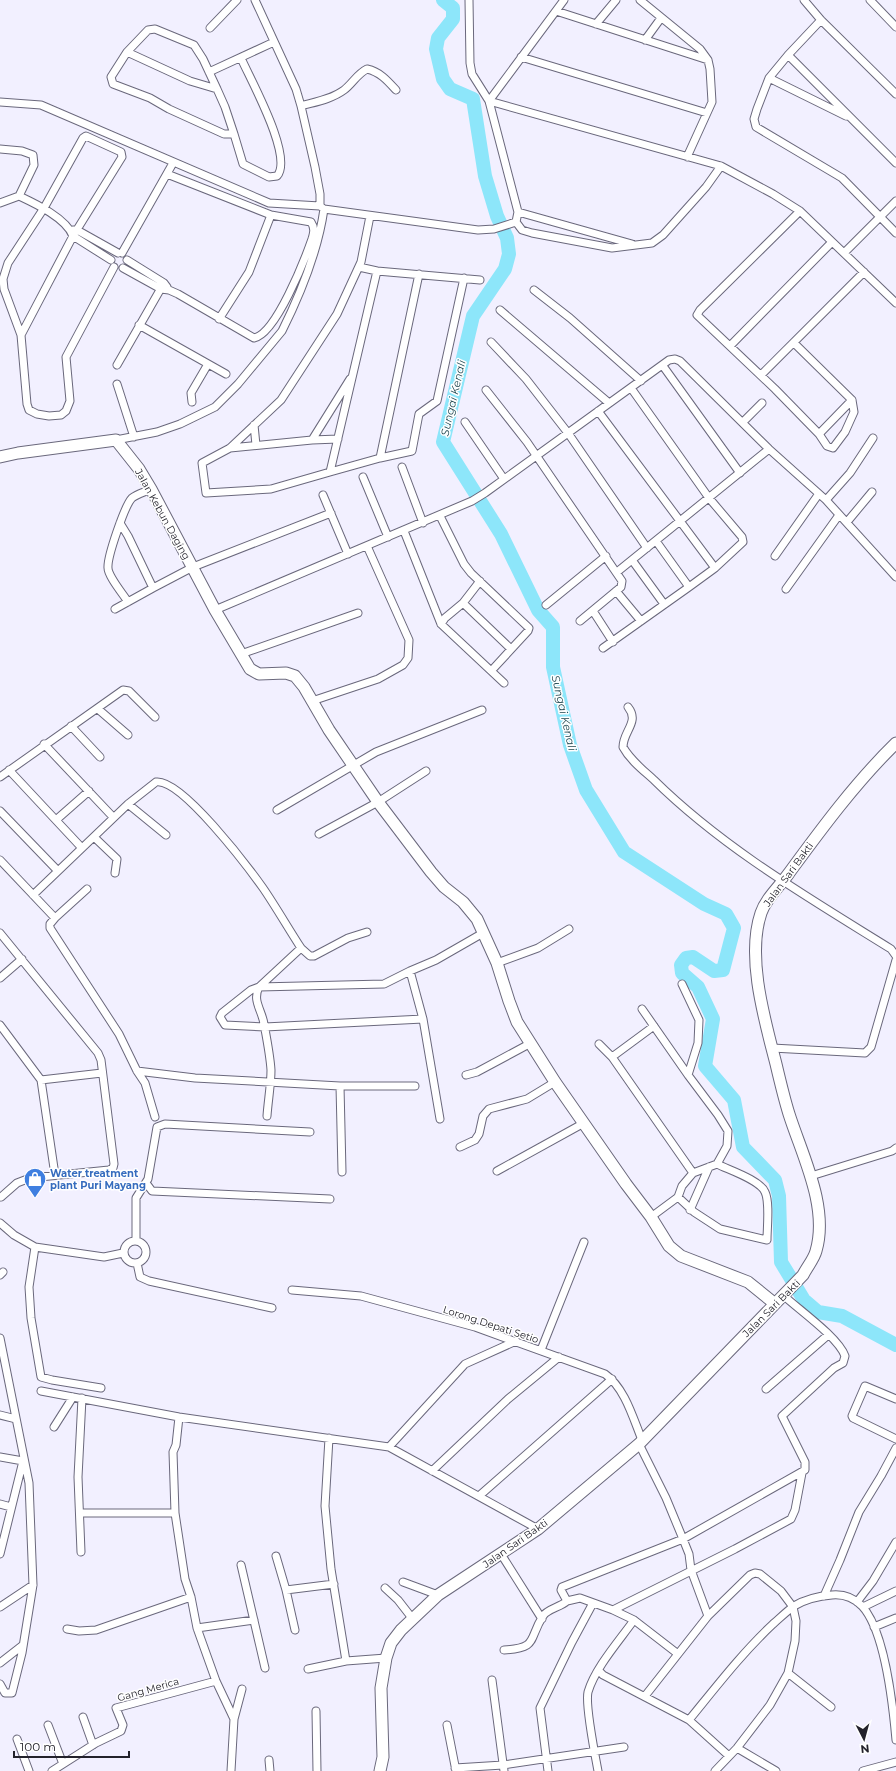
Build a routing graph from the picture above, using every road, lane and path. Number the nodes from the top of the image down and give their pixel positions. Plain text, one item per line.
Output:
1 (237, 0) edge
2 (255, 0) edge
3 (469, 0) edge
4 (564, 0) edge
5 (616, 0) edge
6 (640, 0) edge
7 (804, 0) edge
8 (870, 0) edge
9 (556, 11) junction
10 (661, 18) junction
11 (821, 20) junction
12 (596, 24) junction
13 (896, 27) edge
14 (210, 28) dead end
15 (645, 40) junction
16 (274, 42) junction
17 (127, 52) junction
18 (788, 55) junction
19 (522, 57) junction
20 (241, 58) junction
21 (708, 60) junction
22 (209, 72) junction
23 (769, 78) junction
24 (217, 89) junction
25 (396, 90) dead end
26 (896, 94) edge
27 (490, 100) junction
28 (0, 102) edge
29 (301, 106) junction
30 (706, 113) junction
31 (851, 119) junction
32 (234, 134) junction
33 (0, 149) edge
34 (687, 157) junction
35 (174, 163) junction
36 (896, 163) edge
37 (721, 166) junction
38 (167, 174) junction
39 (19, 196) junction
40 (896, 201) edge
41 (0, 202) edge
42 (44, 208) junction
43 (322, 208) junction
44 (800, 211) junction
45 (518, 212) junction
46 (271, 214) junction
47 (370, 216) junction
48 (879, 218) junction
49 (513, 223) junction
50 (73, 232) junction
51 (896, 233) edge
52 (832, 242) junction
53 (636, 245) junction
54 (120, 253) junction
55 (844, 253) junction
56 (127, 260) junction
57 (113, 264) junction
58 (359, 267) junction
59 (123, 268) junction
60 (377, 270) junction
61 (864, 272) junction
62 (419, 274) junction
63 (464, 278) junction
64 (480, 280) dead end
65 (163, 286) junction
66 (534, 290) dead end
67 (896, 303) edge
68 (500, 310) dead end
69 (219, 319) junction
70 (140, 325) junction
71 (21, 335) junction
72 (491, 342) dead end
73 (794, 343) junction
74 (730, 346) junction
75 (208, 364) junction
76 (117, 365) dead end
77 (663, 366) junction
78 (226, 374) dead end
79 (353, 374) junction
80 (761, 375) junction
81 (641, 381) junction
82 (117, 384) dead end
83 (630, 388) junction
84 (486, 390) dead end
85 (852, 400) junction
86 (192, 402) dead end
87 (762, 403) dead end
88 (609, 404) junction
89 (598, 411) junction
90 (465, 422) dead end
91 (743, 422) junction
92 (254, 426) junction
93 (568, 433) junction
94 (819, 434) junction
95 (134, 437) junction
96 (873, 438) dead end
97 (338, 439) junction
98 (116, 440) junction
99 (312, 440) junction
100 (256, 445) junction
101 (230, 448) junction
102 (769, 449) junction
103 (536, 456) junction
104 (0, 457) edge
105 (380, 458) junction
106 (402, 467) dead end
107 (330, 472) junction
108 (740, 474) junction
109 (363, 477) dead end
110 (504, 479) junction
111 (151, 489) junction
112 (872, 492) dead end
113 (323, 494) dead end
114 (818, 495) junction
115 (709, 498) junction
116 (826, 500) junction
117 (331, 514) junction
118 (839, 515) junction
119 (440, 516) junction
120 (680, 522) junction
121 (847, 522) junction
122 (120, 523) junction
123 (423, 523) junction
124 (404, 531) junction
125 (388, 537) junction
126 (656, 541) junction
127 (368, 546) junction
128 (647, 548) junction
129 (348, 554) junction
130 (606, 556) junction
131 (775, 556) dead end
132 (632, 560) junction
133 (193, 567) junction
134 (715, 568) junction
135 (617, 572) junction
136 (896, 577) edge
137 (480, 581) junction
138 (690, 587) junction
139 (152, 588) junction
140 (786, 589) dead end
141 (616, 591) junction
142 (128, 602) junction
143 (463, 603) junction
144 (664, 604) junction
145 (546, 605) dead end
146 (115, 609) dead end
147 (215, 610) junction
148 (592, 611) junction
149 (358, 613) dead end
150 (580, 621) dead end
151 (641, 621) junction
152 (442, 624) junction
153 (613, 642) junction
154 (602, 648) dead end
155 (511, 649) junction
156 (241, 654) junction
157 (492, 670) junction
158 (504, 683) dead end
159 (312, 701) junction
160 (628, 706) dead end
161 (98, 709) junction
162 (482, 710) dead end
163 (155, 717) dead end
164 (71, 726) junction
165 (128, 735) dead end
166 (896, 743) edge
167 (44, 744) junction
168 (100, 756) dead end
169 (353, 765) junction
170 (9, 770) junction
171 (426, 771) dead end
172 (0, 776) edge
173 (89, 791) junction
174 (378, 802) junction
175 (128, 804) junction
176 (277, 810) dead end
177 (0, 811) edge
178 (113, 817) junction
179 (56, 820) junction
180 (319, 834) dead end
181 (166, 835) dead end
182 (94, 837) junction
183 (81, 847) junction
184 (0, 860) edge
185 (57, 870) junction
186 (115, 872) dead end
187 (783, 881) junction
188 (87, 890) dead end
189 (33, 894) junction
190 (55, 918) junction
191 (569, 929) dead end
192 (367, 932) dead end
193 (0, 933) edge
194 (483, 933) junction
195 (301, 948) junction
196 (896, 956) edge
197 (22, 960) junction
198 (896, 960) edge
199 (497, 962) junction
200 (410, 972) junction
201 (0, 978) edge
202 (682, 984) dead end
203 (259, 987) junction
204 (642, 1009) dead end
205 (423, 1019) junction
206 (0, 1025) edge
207 (654, 1026) junction
208 (265, 1027) junction
209 (531, 1044) junction
210 (599, 1044) dead end
211 (772, 1048) junction
212 (612, 1057) junction
213 (138, 1071) junction
214 (102, 1073) junction
215 (466, 1075) dead end
216 (688, 1075) junction
217 (41, 1080) junction
218 (270, 1082) junction
219 (555, 1082) junction
220 (340, 1086) junction
221 (415, 1086) dead end
222 (267, 1116) dead end
223 (155, 1117) dead end
224 (440, 1119) dead end
225 (584, 1123) junction
226 (310, 1132) dead end
227 (460, 1147) dead end
228 (896, 1148) edge
229 (717, 1164) junction
230 (709, 1167) junction
231 (497, 1170) dead end
232 (342, 1172) dead end
233 (693, 1173) junction
234 (56, 1175) junction
235 (810, 1176) junction
236 (146, 1183) junction
237 (0, 1189) edge
238 (678, 1197) junction
239 (1, 1198) edge
240 (330, 1199) dead end
241 (690, 1210) junction
242 (651, 1217) junction
243 (0, 1223) edge
244 (136, 1241) junction
245 (584, 1242) dead end
246 (35, 1247) junction
247 (123, 1253) junction
248 (137, 1263) junction
249 (292, 1290) dead end
250 (785, 1293) junction
251 (774, 1303) junction
252 (272, 1308) dead end
253 (828, 1335) junction
254 (0, 1338) edge
255 (516, 1341) junction
256 (541, 1350) junction
257 (558, 1357) junction
258 (3, 1371) edge
259 (612, 1379) junction
260 (101, 1388) dead end
261 (766, 1389) dead end
262 (41, 1391) dead end
263 (73, 1397) junction
264 (82, 1398) junction
265 (896, 1399) edge
266 (0, 1415) edge
267 (179, 1417) junction
268 (16, 1419) junction
269 (54, 1427) dead end
270 (329, 1438) junction
271 (896, 1439) edge
272 (641, 1442) junction
273 (389, 1447) junction
274 (896, 1448) edge
275 (0, 1457) edge
276 (23, 1461) junction
277 (432, 1470) junction
278 (802, 1473) junction
279 (479, 1496) junction
280 (0, 1504) edge
281 (11, 1507) junction
282 (81, 1513) junction
283 (175, 1513) junction
284 (538, 1529) junction
285 (683, 1539) junction
286 (896, 1542) edge
287 (81, 1552) dead end
288 (0, 1554) edge
289 (502, 1554) junction
290 (276, 1556) dead end
291 (241, 1565) dead end
292 (691, 1570) junction
293 (403, 1582) dead end
294 (334, 1584) junction
295 (33, 1585) junction
296 (385, 1588) dead end
297 (286, 1590) junction
298 (896, 1591) edge
299 (438, 1595) junction
300 (191, 1596) junction
301 (824, 1596) junction
302 (567, 1601) junction
303 (593, 1603) junction
304 (860, 1604) junction
305 (0, 1607) edge
306 (793, 1607) junction
307 (613, 1610) junction
308 (708, 1616) junction
309 (412, 1618) junction
310 (896, 1618) edge
311 (542, 1619) junction
312 (254, 1620) junction
313 (634, 1620) junction
314 (874, 1627) junction
315 (196, 1628) junction
316 (68, 1629) dead end
317 (294, 1630) dead end
318 (23, 1645) junction
319 (504, 1650) dead end
320 (678, 1654) junction
321 (386, 1658) junction
322 (346, 1661) junction
323 (0, 1663) edge
324 (266, 1668) dead end
325 (308, 1669) dead end
326 (599, 1671) junction
327 (788, 1673) junction
328 (492, 1680) dead end
329 (216, 1681) junction
330 (0, 1684) edge
331 (242, 1689) dead end
332 (645, 1696) junction
333 (831, 1707) dead end
334 (316, 1711) dead end
335 (83, 1717) dead end
336 (234, 1719) junction
337 (689, 1720) junction
338 (48, 1725) dead end
339 (447, 1725) dead end
340 (896, 1732) edge
341 (17, 1739) dead end
342 (896, 1740) edge
343 (93, 1745) junction
344 (624, 1747) dead end
345 (737, 1748) junction
346 (594, 1751) junction
347 (729, 1756) junction
348 (546, 1757) junction
349 (269, 1760) dead end
350 (896, 1762) edge
351 (62, 1764) junction
352 (503, 1768) edge
353 (456, 1770) edge
354 (29, 1771) edge
355 (52, 1771) edge
356 (231, 1771) edge
357 (270, 1771) edge
358 (317, 1771) edge
359 (380, 1771) edge
360 (548, 1771) edge
361 (598, 1771) edge
362 (715, 1771) edge
363 (776, 1771) edge
364 (862, 1771) edge

1 - 14 street
2 - 16 street
3 - 27 street
4 - 9 street
5 - 12 street
6 - 10 street
7 - 11 street
8 - 13 street
9 - 12 street
9 - 19 street
10 - 15 street
10 - 21 street
11 - 18 street
11 - 26 street
12 - 15 street
15 - 21 street
16 - 20 street
16 - 29 street
17 - 22 street
17 - 24 street
17 - 32 street
18 - 23 street
18 - 31 street
19 - 27 street
19 - 30 street
20 - 22 street
20 - 32 street
21 - 30 street
22 - 24 street
23 - 31 street
23 - 48 street
24 - 32 street
25 - 29 street
27 - 34 street
27 - 45 street
28 - 35 street
29 - 43 street
30 - 34 street
31 - 36 street
33 - 39 street
34 - 37 street
35 - 38 street
35 - 43 street
37 - 44 street
37 - 53 street
38 - 46 street
38 - 54 street
39 - 41 street
39 - 42 street
40 - 48 street
42 - 50 street
42 - 50 street
42 - 71 street
43 - 47 street
43 - 95 street
44 - 52 street
44 - 74 street
45 - 49 street
45 - 53 street
46 - 69 street
46 - 69 street
47 - 49 street
47 - 58 street
48 - 51 street
48 - 55 street
49 - 53 street
50 - 54 street
50 - 57 street
50 - 71 street
52 - 55 street
52 - 74 street
54 - 56 street
54 - 57 street
55 - 61 street
56 - 59 street
56 - 65 street
57 - 59 street
57 - 71 street
58 - 60 street
58 - 92 street
59 - 65 street
60 - 62 street
60 - 79 street
61 - 67 street
61 - 73 street
62 - 63 street
62 - 105 street
63 - 64 street
63 - 105 street
65 - 69 street
65 - 70 street
66 - 81 street
68 - 88 street
70 - 75 street
70 - 76 street
72 - 93 street
73 - 80 street
73 - 85 street
74 - 80 street
75 - 78 street
75 - 86 street
77 - 81 street
77 - 91 street
77 - 108 street
79 - 97 street
79 - 99 street
80 - 94 street
81 - 83 street
82 - 95 street
83 - 88 street
83 - 115 street
84 - 103 street
85 - 94 street
85 - 94 street
87 - 91 street
88 - 89 street
89 - 93 street
89 - 120 street
90 - 110 street
91 - 102 street
92 - 100 street
92 - 101 street
93 - 103 street
93 - 128 street
95 - 98 street
96 - 116 street
97 - 99 street
97 - 107 street
98 - 104 main road
98 - 111 main road, Jalan Kebun Daging
99 - 100 street
100 - 101 street
101 - 107 street
102 - 108 street
102 - 114 street
103 - 110 street
103 - 130 street
105 - 107 street
106 - 123 street
108 - 115 street
109 - 125 street
110 - 119 street
111 - 122 street
111 - 133 main road, Jalan Kebun Daging
112 - 121 street
113 - 117 street
114 - 116 street
114 - 131 street
115 - 120 street
115 - 134 street
116 - 118 street
117 - 129 street
117 - 133 street
118 - 121 street
118 - 140 street
119 - 123 street
119 - 137 street
120 - 126 street
120 - 134 street
121 - 136 street
122 - 139 street
122 - 142 street
123 - 124 street
124 - 125 street
124 - 152 street
125 - 127 street
126 - 128 street
126 - 138 street
127 - 129 street
127 - 159 street
128 - 132 street
129 - 147 street
130 - 135 street
130 - 145 street
132 - 135 street
132 - 144 street
133 - 139 street
133 - 147 main road, Jalan Kebun Daging
134 - 138 street
135 - 141 street
137 - 143 street
137 - 155 street
138 - 144 street
139 - 142 street
141 - 148 street
141 - 151 street
142 - 146 street
143 - 152 street
143 - 155 street
144 - 151 street
147 - 156 main road, Jalan Kebun Daging
148 - 150 street
148 - 153 street
149 - 156 street
151 - 153 street
152 - 157 street
153 - 154 street
155 - 157 street
156 - 159 main road, Jalan Kebun Daging
157 - 158 street
159 - 169 main road
160 - 187 street
161 - 163 street
161 - 164 street
161 - 165 street
162 - 169 street
164 - 167 street
164 - 168 street
166 - 187 main road, Jalan Sari Bakti
167 - 170 street
167 - 173 street
169 - 174 main road
169 - 176 street
170 - 172 street
170 - 179 street
171 - 174 street
173 - 178 street
173 - 179 street
174 - 180 street
174 - 194 main road
175 - 178 street
175 - 181 street
175 - 195 street
177 - 185 street
178 - 182 street
179 - 183 street
182 - 183 street
182 - 186 street
183 - 185 street
184 - 189 street
185 - 189 street
187 - 196 street
187 - 211 main road, Jalan Sari Bakti
188 - 190 street
189 - 190 street
190 - 213 street
191 - 199 street
192 - 195 street
193 - 197 street
194 - 199 main road
194 - 200 street
195 - 203 street
197 - 201 street
197 - 214 street
198 - 211 street
199 - 209 main road
200 - 203 street
200 - 205 street
202 - 216 street
203 - 208 street
203 - 208 street
204 - 207 street
205 - 208 street
205 - 224 street
206 - 217 street
207 - 212 street
207 - 216 street
208 - 218 street
209 - 215 street
209 - 219 main road
210 - 212 street
211 - 235 main road, Jalan Sari Bakti
212 - 233 street
213 - 218 street
213 - 223 street
214 - 217 street
214 - 234 street
216 - 229 street
217 - 234 street
218 - 220 street
218 - 222 street
219 - 225 main road
219 - 227 street
220 - 221 street
220 - 232 street
225 - 231 street
225 - 242 main road
226 - 236 street
228 - 235 street
229 - 230 street
229 - 241 street
230 - 233 street
230 - 241 street
233 - 238 street
234 - 239 street
235 - 250 main road, Jalan Sari Bakti
236 - 240 street
236 - 244 street
237 - 239 street
238 - 241 street
238 - 242 street
242 - 251 main road
243 - 246 street
244 - 247 street
244 - 248 street
245 - 256 street
246 - 247 street
246 - 260 street
247 - 248 street
248 - 252 street
249 - 255 street, Lorong Depati Setio
250 - 251 main road, Jalan Sari Bakti
250 - 253 street
251 - 272 main road, Jalan Sari Bakti
253 - 261 street
253 - 278 street
254 - 258 street
255 - 256 street, Lorong Depati Setio
255 - 273 street
256 - 257 street, Lorong Depati Setio
257 - 259 street, Lorong Depati Setio
257 - 277 street
258 - 268 street
259 - 272 street
259 - 279 street
262 - 263 street
263 - 264 street
263 - 269 street
264 - 267 street
264 - 282 street
265 - 271 street
266 - 268 street
267 - 270 street
267 - 283 street
268 - 276 street
270 - 273 street
270 - 294 street
272 - 284 main road, Jalan Sari Bakti
272 - 285 street
273 - 277 street
274 - 301 street
275 - 276 street
276 - 281 street
276 - 295 street
277 - 279 street
278 - 285 street
278 - 292 street
279 - 284 street
280 - 281 street
281 - 288 street
282 - 283 street
282 - 287 street
283 - 300 street
284 - 289 main road, Jalan Sari Bakti
285 - 292 street
285 - 302 street
286 - 304 street
289 - 299 main road, Jalan Sari Bakti
289 - 311 street
290 - 297 street
291 - 312 street
292 - 307 street
292 - 308 street
293 - 299 street
294 - 297 street
294 - 322 street
295 - 305 street
295 - 318 street
296 - 309 street
297 - 317 street
298 - 304 street
299 - 309 main road, Jalan Sari Bakti
300 - 315 street
300 - 316 street
301 - 304 street
301 - 306 street
302 - 303 street
302 - 311 street
303 - 307 street
303 - 348 street
304 - 314 street
306 - 308 street
306 - 327 street
306 - 337 street
307 - 313 street
308 - 320 street
309 - 321 main road, Jalan Sari Bakti
310 - 314 street
311 - 319 street
312 - 315 street
312 - 324 street
313 - 320 street
313 - 326 street
314 - 340 street
315 - 329 street
318 - 323 street
318 - 330 street
320 - 332 street
321 - 322 street
321 - 359 main road, Jalan Sari Bakti
322 - 325 street
326 - 332 street
326 - 346 street
327 - 333 street
327 - 345 street
328 - 352 street
329 - 336 street
329 - 343 street, Gang Merica
331 - 336 street
332 - 337 street
334 - 358 street
335 - 343 street
336 - 356 street
337 - 347 street
338 - 351 street
339 - 353 street
340 - 342 street
341 - 354 street
343 - 351 street, Gang Merica
344 - 346 street
345 - 347 street
345 - 363 street
346 - 348 street
346 - 361 street
347 - 362 street
348 - 352 street
348 - 360 street
349 - 357 street
350 - 364 street
351 - 355 street, Gang Merica
352 - 353 street

